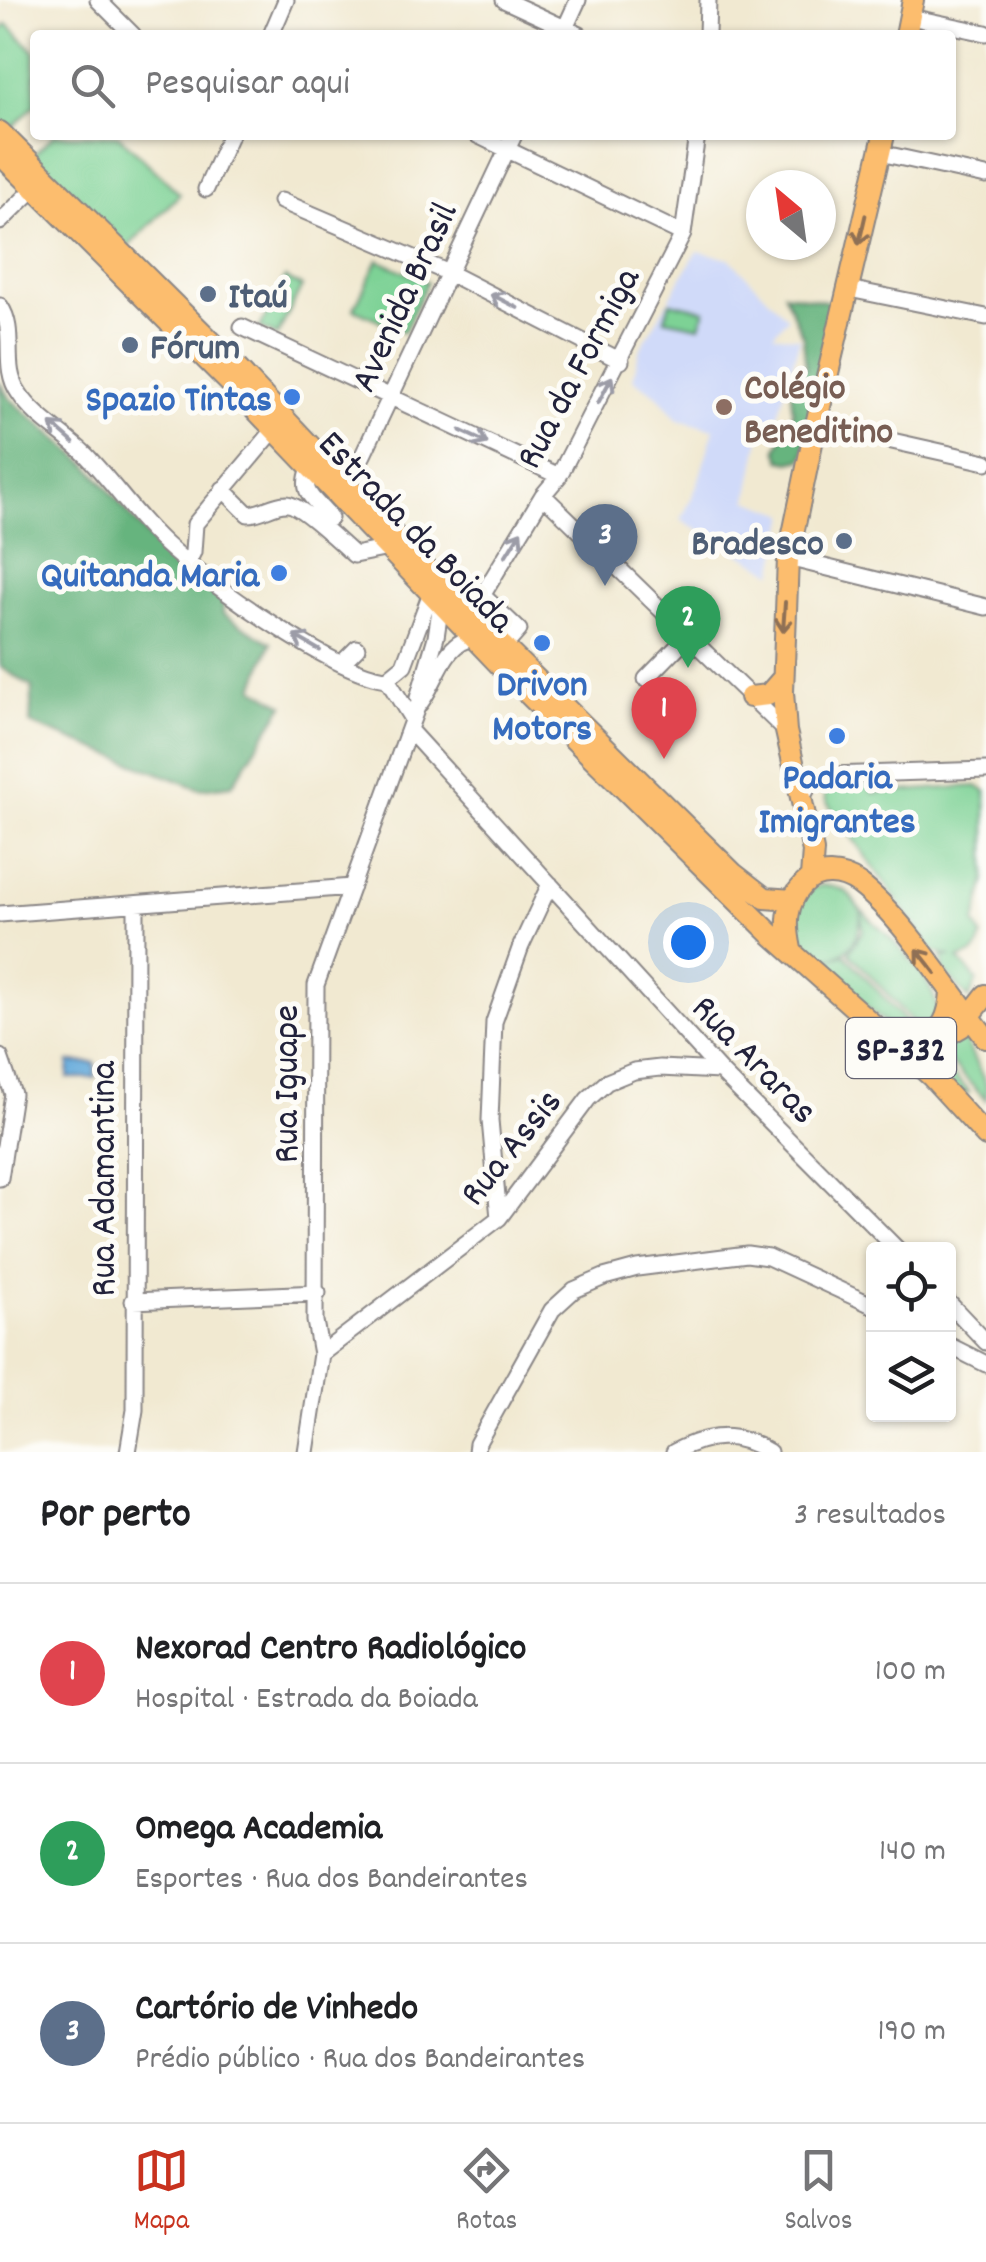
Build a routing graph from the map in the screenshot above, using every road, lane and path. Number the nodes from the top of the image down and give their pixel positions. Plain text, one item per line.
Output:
1 (98, 0) edge
2 (286, 0) edge
3 (504, 0) edge
4 (578, 0) edge
5 (708, 0) edge
6 (910, 17) edge
7 (128, 30) edge
8 (274, 30) edge
9 (563, 30) edge
10 (570, 30) edge
11 (707, 30) edge
12 (986, 33) edge
13 (0, 132) edge
14 (228, 140) edge
15 (696, 140) edge
16 (511, 142) edge
17 (882, 144) edge
18 (0, 154) edge
19 (986, 176) edge
20 (40, 183) junction
21 (206, 188) dead end
22 (281, 202) dead end
23 (0, 222) edge
24 (683, 234) junction
25 (449, 274) junction
26 (849, 290) junction
27 (0, 306) edge
28 (986, 317) edge
29 (242, 327) dead end
30 (620, 362) junction
31 (389, 398) junction
32 (816, 424) junction
33 (274, 430) junction
34 (986, 462) edge
35 (310, 468) junction
36 (559, 476) junction
37 (224, 489) junction
38 (341, 492) junction
39 (544, 495) junction
40 (327, 524) junction
41 (389, 548) junction
42 (788, 558) junction
43 (188, 562) junction
44 (482, 594) junction
45 (432, 603) junction
46 (986, 607) edge
47 (471, 614) junction
48 (438, 625) junction
49 (688, 636) junction
50 (466, 640) junction
51 (356, 648) dead end
52 (504, 648) junction
53 (343, 662) junction
54 (783, 678) junction
55 (386, 679) junction
56 (646, 679) dead end
57 (750, 697) junction
58 (413, 719) junction
59 (786, 732) junction
60 (986, 770) edge
61 (803, 796) junction
62 (812, 877) junction
63 (550, 884) junction
64 (352, 887) junction
65 (793, 900) junction
66 (136, 905) junction
67 (0, 914) edge
68 (791, 950) junction
69 (951, 993) junction
70 (986, 995) edge
71 (970, 1017) junction
72 (885, 1033) junction
73 (986, 1038) edge
74 (921, 1042) junction
75 (0, 1058) edge
76 (720, 1072) junction
77 (986, 1136) edge
78 (0, 1178) edge
79 (498, 1218) junction
80 (890, 1242) edge
81 (318, 1293) junction
82 (133, 1302) junction
83 (866, 1302) edge
84 (956, 1310) edge
85 (986, 1342) edge
86 (956, 1348) edge
87 (321, 1354) junction
88 (986, 1364) edge
89 (128, 1452) edge
90 (306, 1452) edge
91 (476, 1452) edge
92 (674, 1452) edge
93 (769, 1452) edge

1 - 7 street
2 - 8 street
3 - 9 street
4 - 10 street
5 - 11 street
6 - 12 street
13 - 20 main road, Estrada da Boiada / SP-332
14 - 21 street
15 - 24 street, Rua da Formiga
16 - 24 street
16 - 25 street, Avenida Brasil
17 - 19 street
17 -> 26 main road
18 - 20 main road, Estrada da Boiada / SP-332
20 - 23 street
20 - 33 main road, Estrada da Boiada / SP-332
20 - 38 main road, Estrada da Boiada / SP-332
22 - 25 street
24 - 30 street, Rua da Formiga
30 -> 25 street
25 - 31 street, Avenida Brasil
26 - 28 street
26 - 32 main road
43 -> 27 street
29 - 31 street
36 -> 30 street, Rua da Formiga
31 -> 36 street
31 - 38 street, Avenida Brasil
32 - 34 street
32 - 42 main road
33 - 35 main road, Estrada da Boiada / SP-332
33 - 37 street
35 - 38 main road, Estrada da Boiada / SP-332
35 - 40 street
36 - 39 street, Rua da Formiga
37 - 40 street
37 - 43 street
38 - 40 street, Avenida Brasil
38 - 41 main road, Estrada da Boiada / SP-332
38 - 47 main road, Estrada da Boiada / SP-332
44 -> 39 street, Rua da Formiga
39 - 49 street
40 - 41 street
41 - 45 main road, Estrada da Boiada / SP-332
42 - 46 street
42 -> 54 main road
53 -> 43 street
44 - 47 street, Rua da Formiga
44 - 52 street
45 - 48 street
45 - 50 main road, Estrada da Boiada / SP-332
45 - 55 street
47 - 52 main road, Estrada da Boiada / SP-332
48 - 50 street
48 - 58 street
49 - 56 street
49 - 57 street
50 - 58 street, Rua Iguape
50 - 68 main road, Estrada da Boiada / SP-332
51 - 53 street
52 - 65 main road, Estrada da Boiada / SP-332
53 - 55 street
54 - 57 main road
54 - 59 main road
55 - 58 street, Rua Araras
57 - 59 street
58 - 63 street, Rua Araras
58 - 64 street, Rua Iguape
59 - 61 main road
60 - 61 street
61 - 62 main road
62 - 65 main road
69 -> 62 main road, SP-332
63 - 76 street, Rua Araras
63 - 79 street
64 - 66 street
64 - 81 street, Rua Iguape
65 - 68 main road
66 - 67 street
66 - 82 street, Rua Adamantina
68 - 72 main road, SP-332
69 - 71 main road, SP-332
69 - 74 main road
70 - 71 main road
71 - 73 main road, SP-332
71 - 74 main road
72 - 74 main road
72 - 77 main road, SP-332
75 - 78 street
76 - 79 street, Rua Assis
76 - 80 street, Rua Araras
79 - 87 street, Rua Assis
81 - 82 street
81 - 87 street, Rua Iguape
82 - 89 street, Rua Adamantina
83 - 91 street
84 - 85 street
86 - 88 street
87 - 90 street, Rua Iguape
92 - 93 street

